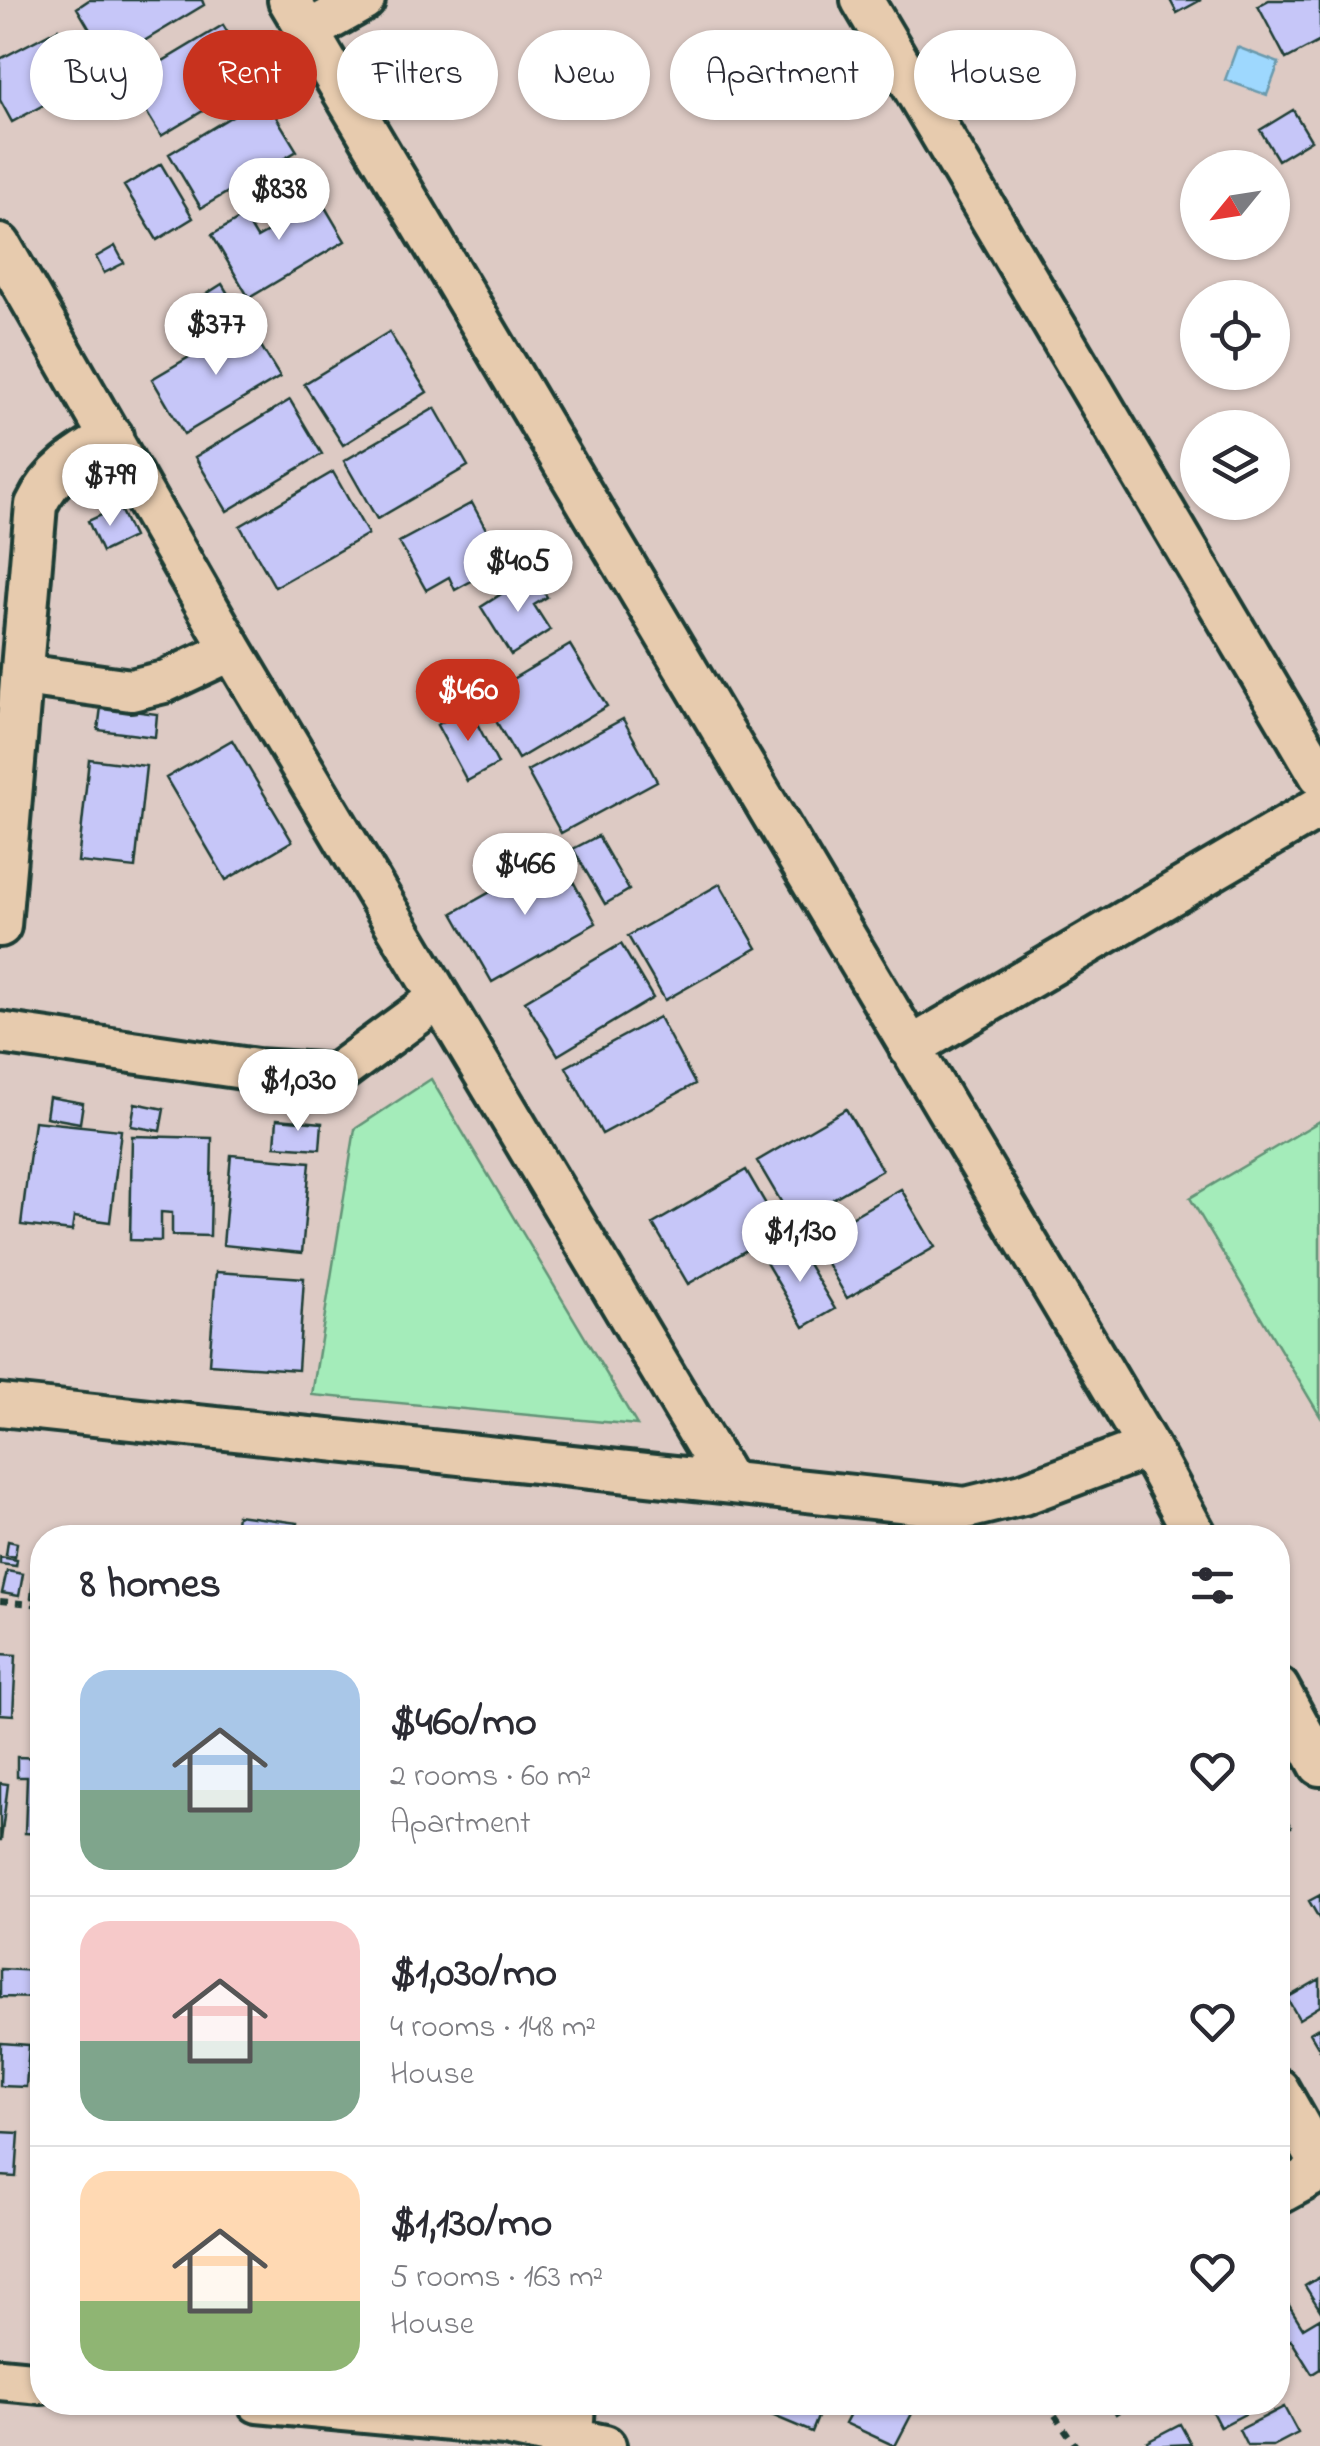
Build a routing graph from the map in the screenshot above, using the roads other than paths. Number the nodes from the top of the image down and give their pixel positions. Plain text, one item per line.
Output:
1 (364, 0) edge
2 (862, 0) edge
3 (298, 16) edge
4 (0, 245) edge
5 (112, 436) junction
6 (232, 650) junction
7 (22, 675) junction
8 (1320, 775) edge
9 (1320, 808) edge
10 (0, 926) edge
11 (438, 999) junction
12 (0, 1033) edge
13 (910, 1048) junction
14 (0, 1405) edge
15 (1148, 1446) junction
16 (727, 1480) junction
17 (1189, 1525) edge
18 (1290, 1710) edge
19 (1320, 1765) edge
20 (1290, 2111) edge
21 (1320, 2167) edge
22 (1290, 2186) edge
23 (0, 2379) edge
24 (30, 2382) edge
25 (397, 2415) edge
26 (583, 2429) edge

1 - 3 street
2 - 8 street
3 - 13 street
4 - 5 street
5 - 6 street
5 - 7 street
6 - 7 street
6 - 11 street
7 - 10 street
9 - 13 street
11 - 12 street
11 - 16 street
13 - 15 street
14 - 16 street
15 - 16 street
15 - 17 street
18 - 19 street
20 - 21 street
21 - 22 street
23 - 24 street
25 - 26 street

